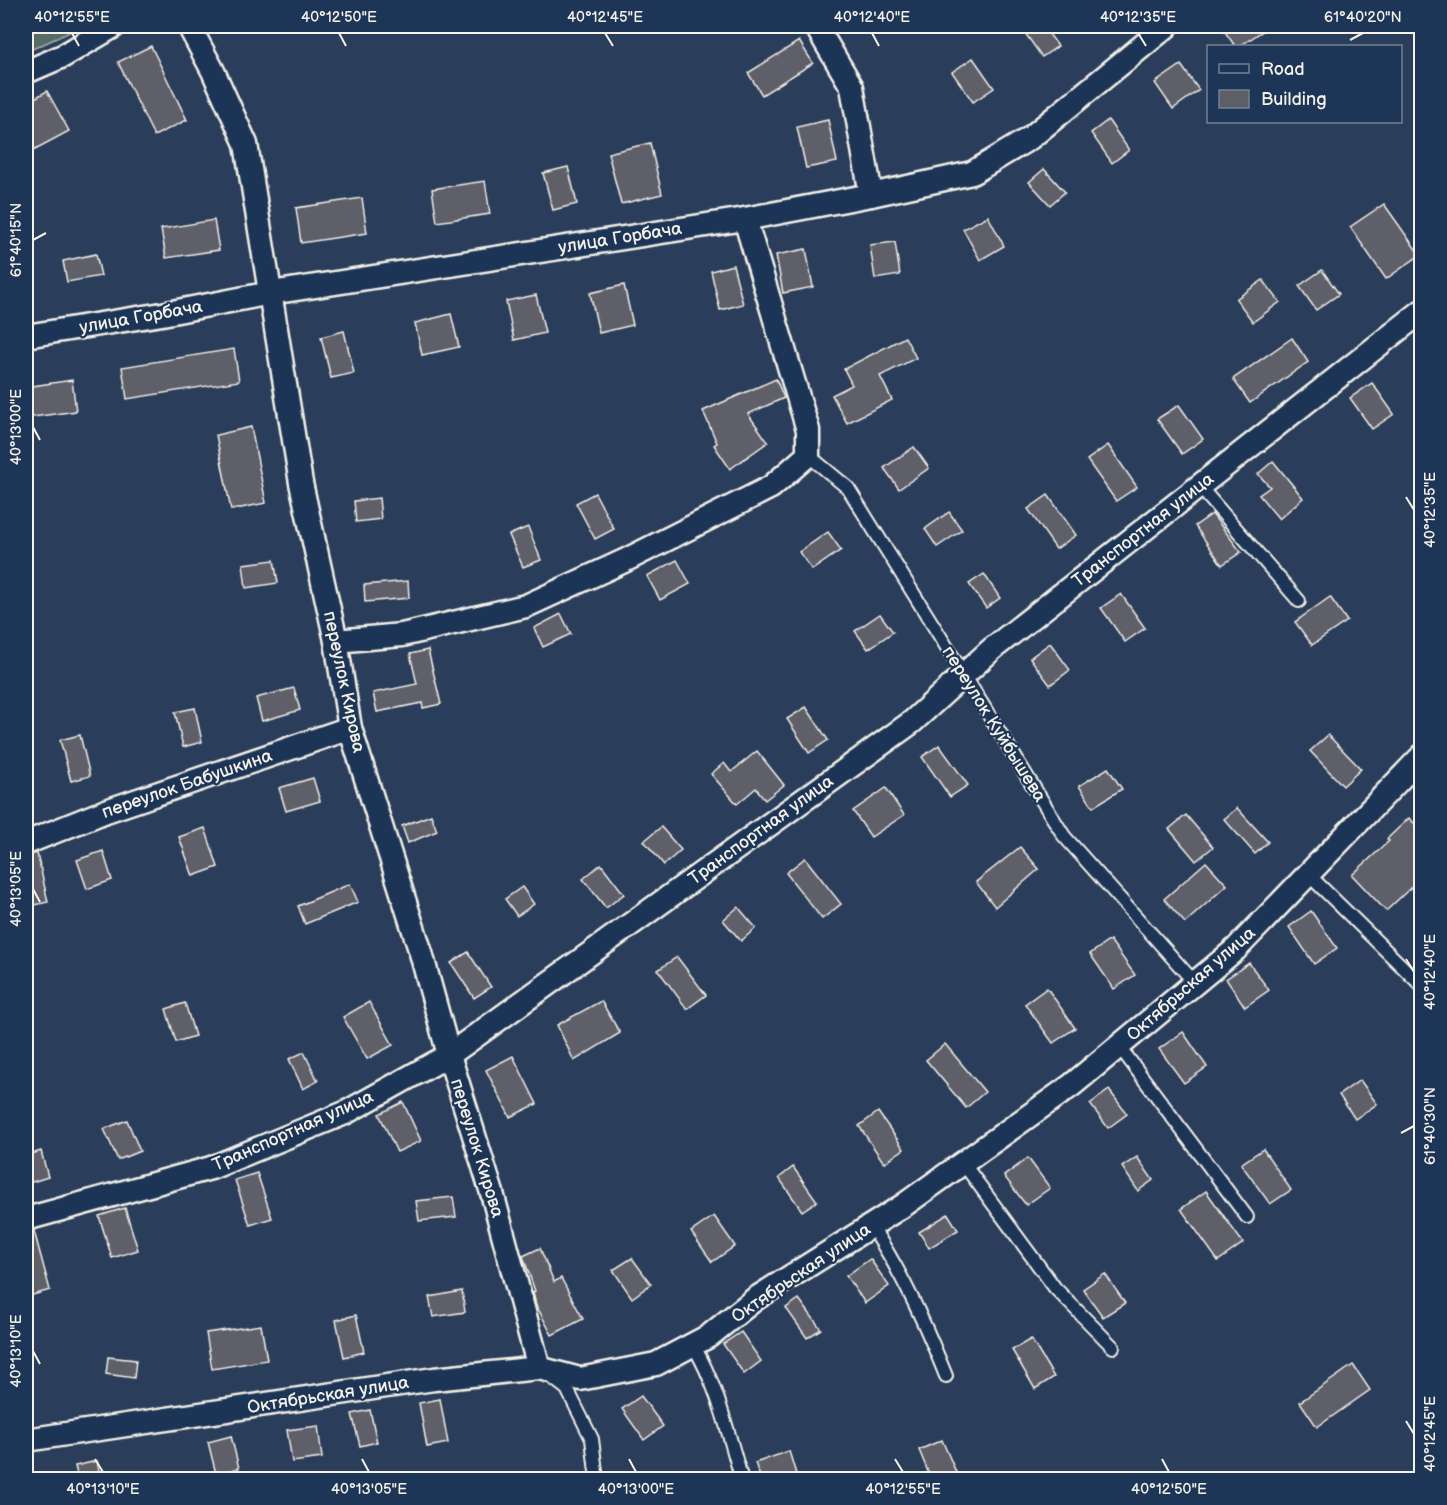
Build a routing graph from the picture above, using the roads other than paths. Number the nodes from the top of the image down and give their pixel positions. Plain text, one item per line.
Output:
1 (114, 26) edge
2 (189, 26) edge
3 (816, 26) edge
4 (1167, 26) edge
5 (26, 72) edge
6 (871, 195) junction
7 (745, 219) junction
8 (271, 293) junction
9 (1422, 311) edge
10 (26, 336) edge
11 (808, 455) junction
12 (1199, 486) junction
13 (1299, 602) dead end
14 (336, 642) junction
15 (964, 675) junction
16 (350, 728) junction
17 (1422, 756) edge
18 (26, 843) edge
19 (1308, 874) junction
20 (1195, 983) junction
21 (1422, 986) edge
22 (1119, 1046) junction
23 (449, 1055) junction
24 (963, 1163) junction
25 (1247, 1217) dead end
26 (26, 1219) edge
27 (871, 1226) junction
28 (693, 1345) junction
29 (1113, 1347) dead end
30 (539, 1368) junction
31 (946, 1376) dead end
32 (26, 1440) edge
33 (597, 1479) edge
34 (742, 1479) edge

1 - 5 street
2 - 8 street, переулок Кирова
3 - 6 street
4 - 6 street, улица Горбача
6 - 7 street, улица Горбача
7 - 8 street, улица Горбача
7 - 11 street
8 - 10 street, улица Горбача
8 - 14 street, переулок Кирова
9 - 12 street, Транспортная улица
11 - 14 street
11 - 15 lane, переулок Куйбышева
12 - 13 lane
12 - 15 street, Транспортная улица
14 - 16 street, переулок Кирова
15 - 20 lane, переулок Куйбышева
15 - 23 street, Транспортная улица
16 - 18 street, переулок Бабушкина
16 - 23 street, переулок Кирова
17 - 19 street, Октябрьская улица
19 - 20 street, Октябрьская улица
19 - 21 lane
20 - 22 street, Октябрьская улица
22 - 24 street, Октябрьская улица
22 - 25 lane
23 - 26 street, Транспортная улица
23 - 30 street, переулок Кирова
24 - 27 street, Октябрьская улица
24 - 29 lane
27 - 28 street, Октябрьская улица
27 - 31 lane
28 - 30 street, Октябрьская улица
28 - 34 lane
30 - 32 street, Октябрьская улица
30 - 33 lane

